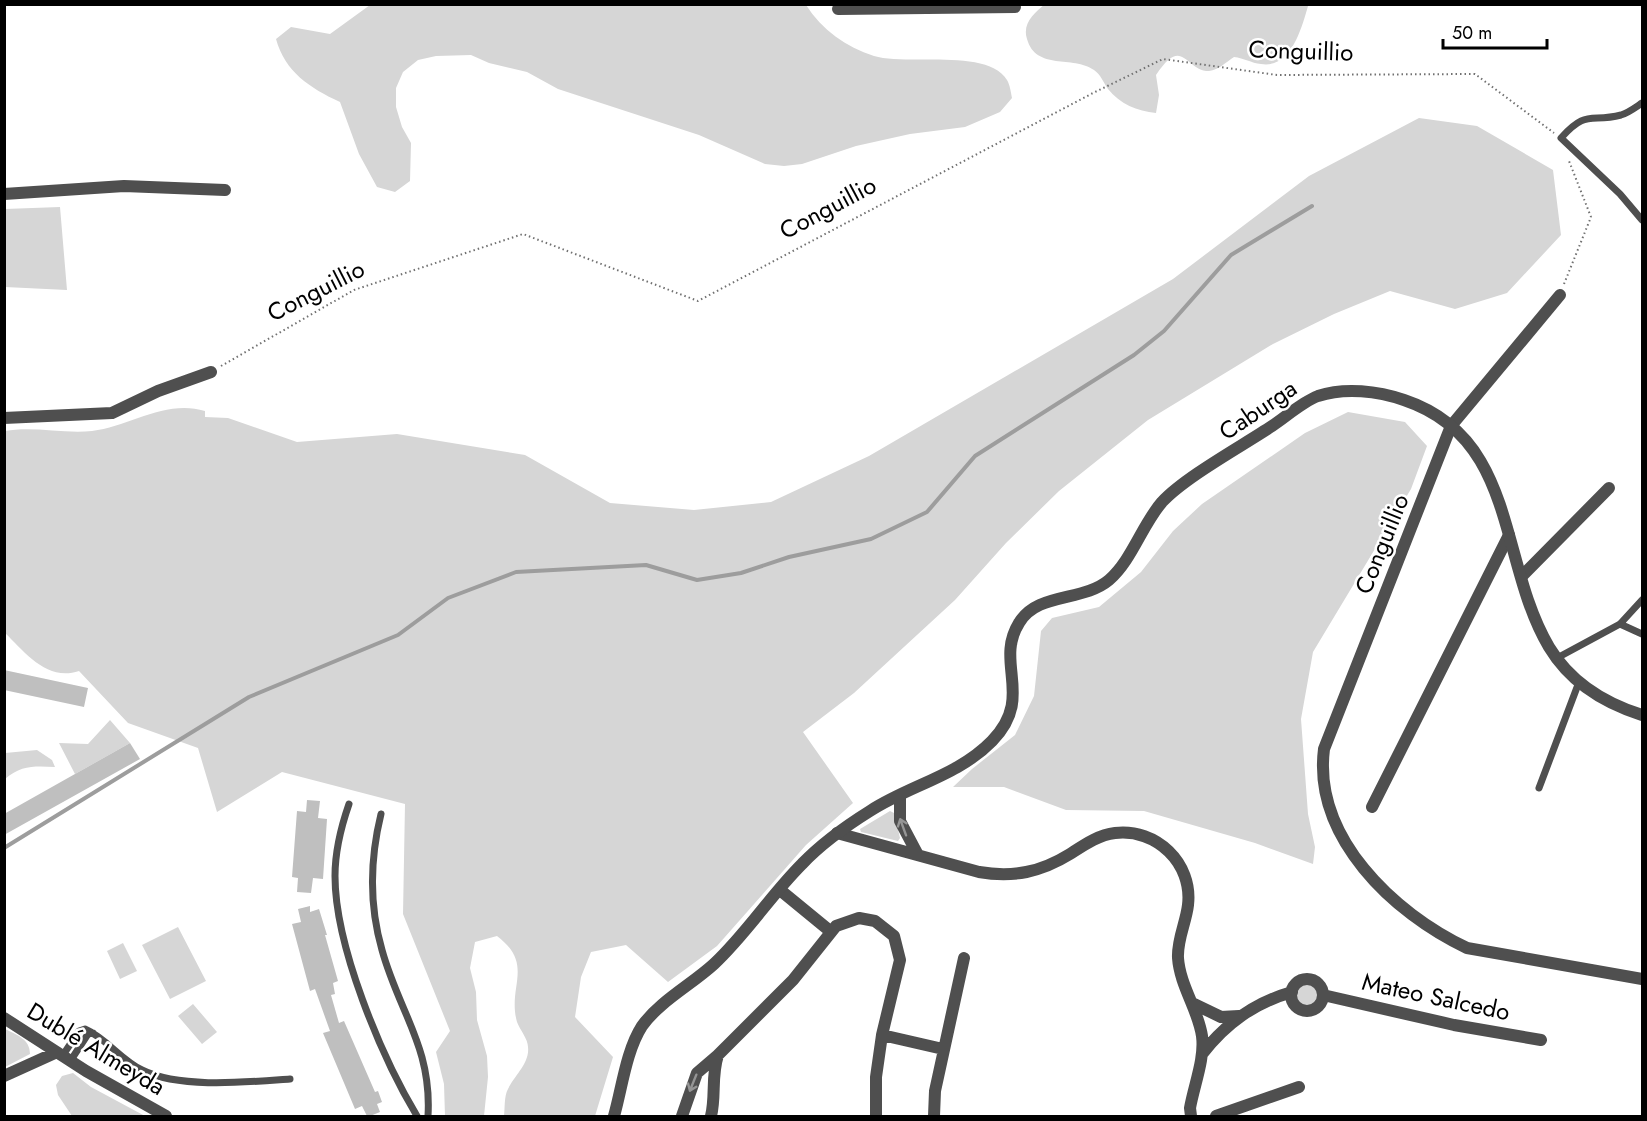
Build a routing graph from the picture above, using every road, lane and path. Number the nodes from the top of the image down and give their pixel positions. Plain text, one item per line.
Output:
1 (919, 6) edge
2 (933, 6) edge
3 (1015, 8) dead end
4 (838, 9) dead end
5 (1642, 103) edge
6 (1561, 138) junction
7 (225, 190) dead end
8 (4, 194) edge
9 (1642, 220) edge
10 (1560, 295) joint
11 (211, 372) joint
12 (4, 418) edge
13 (1451, 426) junction
14 (1609, 488) dead end
15 (1509, 535) junction
16 (1522, 576) junction
17 (1642, 600) edge
18 (1620, 624) junction
19 (1642, 634) edge
20 (1557, 658) junction
21 (1579, 682) junction
22 (1642, 715) edge
23 (1539, 788) dead end
24 (900, 796) junction
25 (349, 804) dead end
26 (1372, 807) dead end
27 (381, 814) dead end
28 (837, 833) junction
29 (918, 855) junction
30 (780, 890) junction
31 (830, 931) junction
32 (964, 958) dead end
33 (1642, 980) edge
34 (1292, 992) junction
35 (1323, 995) junction
36 (1194, 1004) junction
37 (1239, 1016) junction
38 (4, 1017) edge
39 (882, 1035) junction
40 (1541, 1040) dead end
41 (943, 1049) junction
42 (1202, 1054) junction
43 (718, 1055) junction
44 (63, 1056) junction
45 (4, 1076) edge
46 (290, 1079) dead end
47 (1299, 1087) dead end
48 (166, 1116) edge
49 (417, 1116) edge
50 (428, 1116) edge
51 (614, 1116) edge
52 (682, 1116) edge
53 (711, 1116) edge
54 (876, 1116) edge
55 (934, 1116) edge
56 (1191, 1116) edge
57 (1216, 1116) edge

1 - 2 street
1 - 4 street
2 - 3 street
5 - 6 lane
6 - 9 lane
6 - 10 path
6 - 11 path, Conguillio
7 - 8 street
10 - 13 street, Conguillio
11 - 12 street
13 - 15 street, Caburga
13 - 24 street, Caburga
13 - 33 street, Conguillio
14 - 16 street
15 - 16 street, Caburga
15 - 26 street
16 - 20 street, Caburga
17 - 18 lane
18 - 19 lane
18 - 20 lane
20 - 21 street, Caburga
21 - 22 street, Caburga
21 - 23 lane
24 - 28 street, Caburga
29 -> 24 street
25 - 49 lane
27 - 50 lane
28 - 29 street
28 - 30 street, Caburga
29 - 36 street
30 - 31 street
30 - 51 street, Caburga
31 - 39 street
31 - 43 street
32 - 41 street
34 - 35 street, Mateo Salcedo
34 - 35 street
34 - 37 street, Mateo Salcedo
35 - 40 street, Mateo Salcedo
36 - 37 street
36 - 42 street
37 - 42 street, Mateo Salcedo
38 - 44 street, Dublé Almeyda
39 - 41 street
39 - 54 street
41 - 55 street
42 - 56 street
43 -> 52 street
43 - 53 street
44 - 45 street
44 - 46 lane
44 - 48 street, Dublé Almeyda
47 - 57 street

